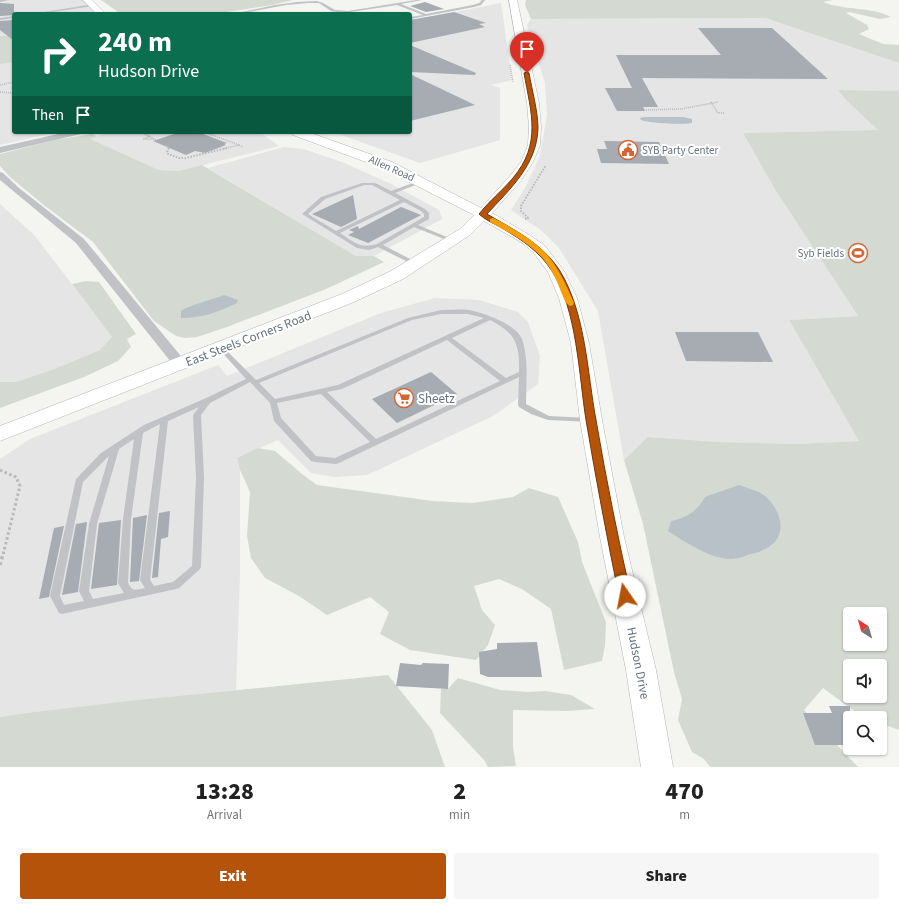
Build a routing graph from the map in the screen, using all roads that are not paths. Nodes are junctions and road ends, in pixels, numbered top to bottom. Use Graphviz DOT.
graph roads {
  1 [pos="8,0"];
  2 [pos="421,0"];
  3 [pos="484,0"];
  4 [pos="513,0"];
  5 [pos="0,1"];
  6 [pos="90,3"];
  7 [pos="398,4"];
  8 [pos="51,12"];
  9 [pos="100,12"];
  10 [pos="245,12"];
  11 [pos="338,12"];
  12 [pos="348,12"];
  13 [pos="426,15"];
  14 [pos="12,17"];
  15 [pos="412,18"];
  16 [pos="0,19"];
  17 [pos="69,134"];
  18 [pos="302,134"];
  19 [pos="0,150"];
  20 [pos="0,174"];
  21 [pos="421,181"];
  22 [pos="391,193"];
  23 [pos="403,200"];
  24 [pos="482,214"];
  25 [pos="415,226"];
  26 [pos="336,233"];
  27 [pos="451,240"];
  28 [pos="379,245"];
  29 [pos="414,263"];
  30 [pos="490,318"];
  31 [pos="447,338"];
  32 [pos="221,348"];
  33 [pos="180,364"];
  34 [pos="522,373"];
  35 [pos="253,381"];
  36 [pos="505,381"];
  37 [pos="322,391"];
  38 [pos="206,401"];
  39 [pos="274,402"];
  40 [pos="165,419"];
  41 [pos="591,420"];
  42 [pos="139,432"];
  43 [pos="0,434"];
  44 [pos="376,442"];
  45 [pos="115,448"];
  46 [pos="151,590"];
  47 [pos="133,594"];
  48 [pos="90,603"];
  49 [pos="657,767"];
  1 -- 5 [label="lane"];
  2 -- 7 [label="lane"];
  3 -- 13 [label="lane"];
  4 -- 24 [label="main road"];
  6 -- 8 [label="lane"];
  6 -- 9 [label="main road"];
  7 -- 12 [label="lane"];
  7 -- 13 [label="lane"];
  10 -- 11 [label="lane"];
  13 -- 15 [label="lane"];
  14 -- 16 [label="lane"];
  17 -- 19 [label="street"];
  18 -- 21 [label="main road, Allen Road"];
  20 -- 33 [label="street"];
  21 -- 22 [label="lane"];
  21 -- 24 [label="main road, Allen Road"];
  22 -- 23 [label="lane"];
  22 -- 26 [label="lane"];
  23 -- 25 [label="lane"];
  23 -- 26 [label="lane"];
  24 -- 27 [label="main road, East Steels Corners Road"];
  24 -- 41 [label="main road, Hudson Drive"];
  25 -- 27 [label="lane"];
  25 -- 28 [label="lane"];
  26 -- 28 [label="lane"];
  27 -- 29 [label="main road, East Steels Corners Road"];
  28 -- 29 [label="lane"];
  29 -- 32 [label="main road, East Steels Corners Road"];
  30 -- 31 [label="lane"];
  30 -- 34 [label="lane"];
  30 -- 35 [label="lane"];
  31 -- 36 [label="lane"];
  31 -- 37 [label="lane"];
  32 -- 33 [label="main road, East Steels Corners Road"];
  32 -- 35 [label="lane"];
  33 -- 43 [label="main road, East Steels Corners Road"];
  34 -- 36 [label="lane"];
  34 -- 41 [label="lane"];
  35 -- 38 [label="lane"];
  35 -- 39 [label="lane"];
  36 -- 44 [label="lane"];
  37 -- 39 [label="lane"];
  37 -- 44 [label="lane"];
  38 -- 40 [label="lane"];
  38 -- 46 [label="lane"];
  39 -- 44 [label="lane"];
  40 -- 42 [label="lane"];
  40 -- 46 [label="lane"];
  41 -- 49 [label="main road, Hudson Drive"];
  42 -- 45 [label="lane"];
  42 -- 47 [label="lane"];
  45 -- 48 [label="lane"];
  45 -- 48 [label="lane"];
  46 -- 47 [label="lane"];
  47 -- 48 [label="lane"];
}
